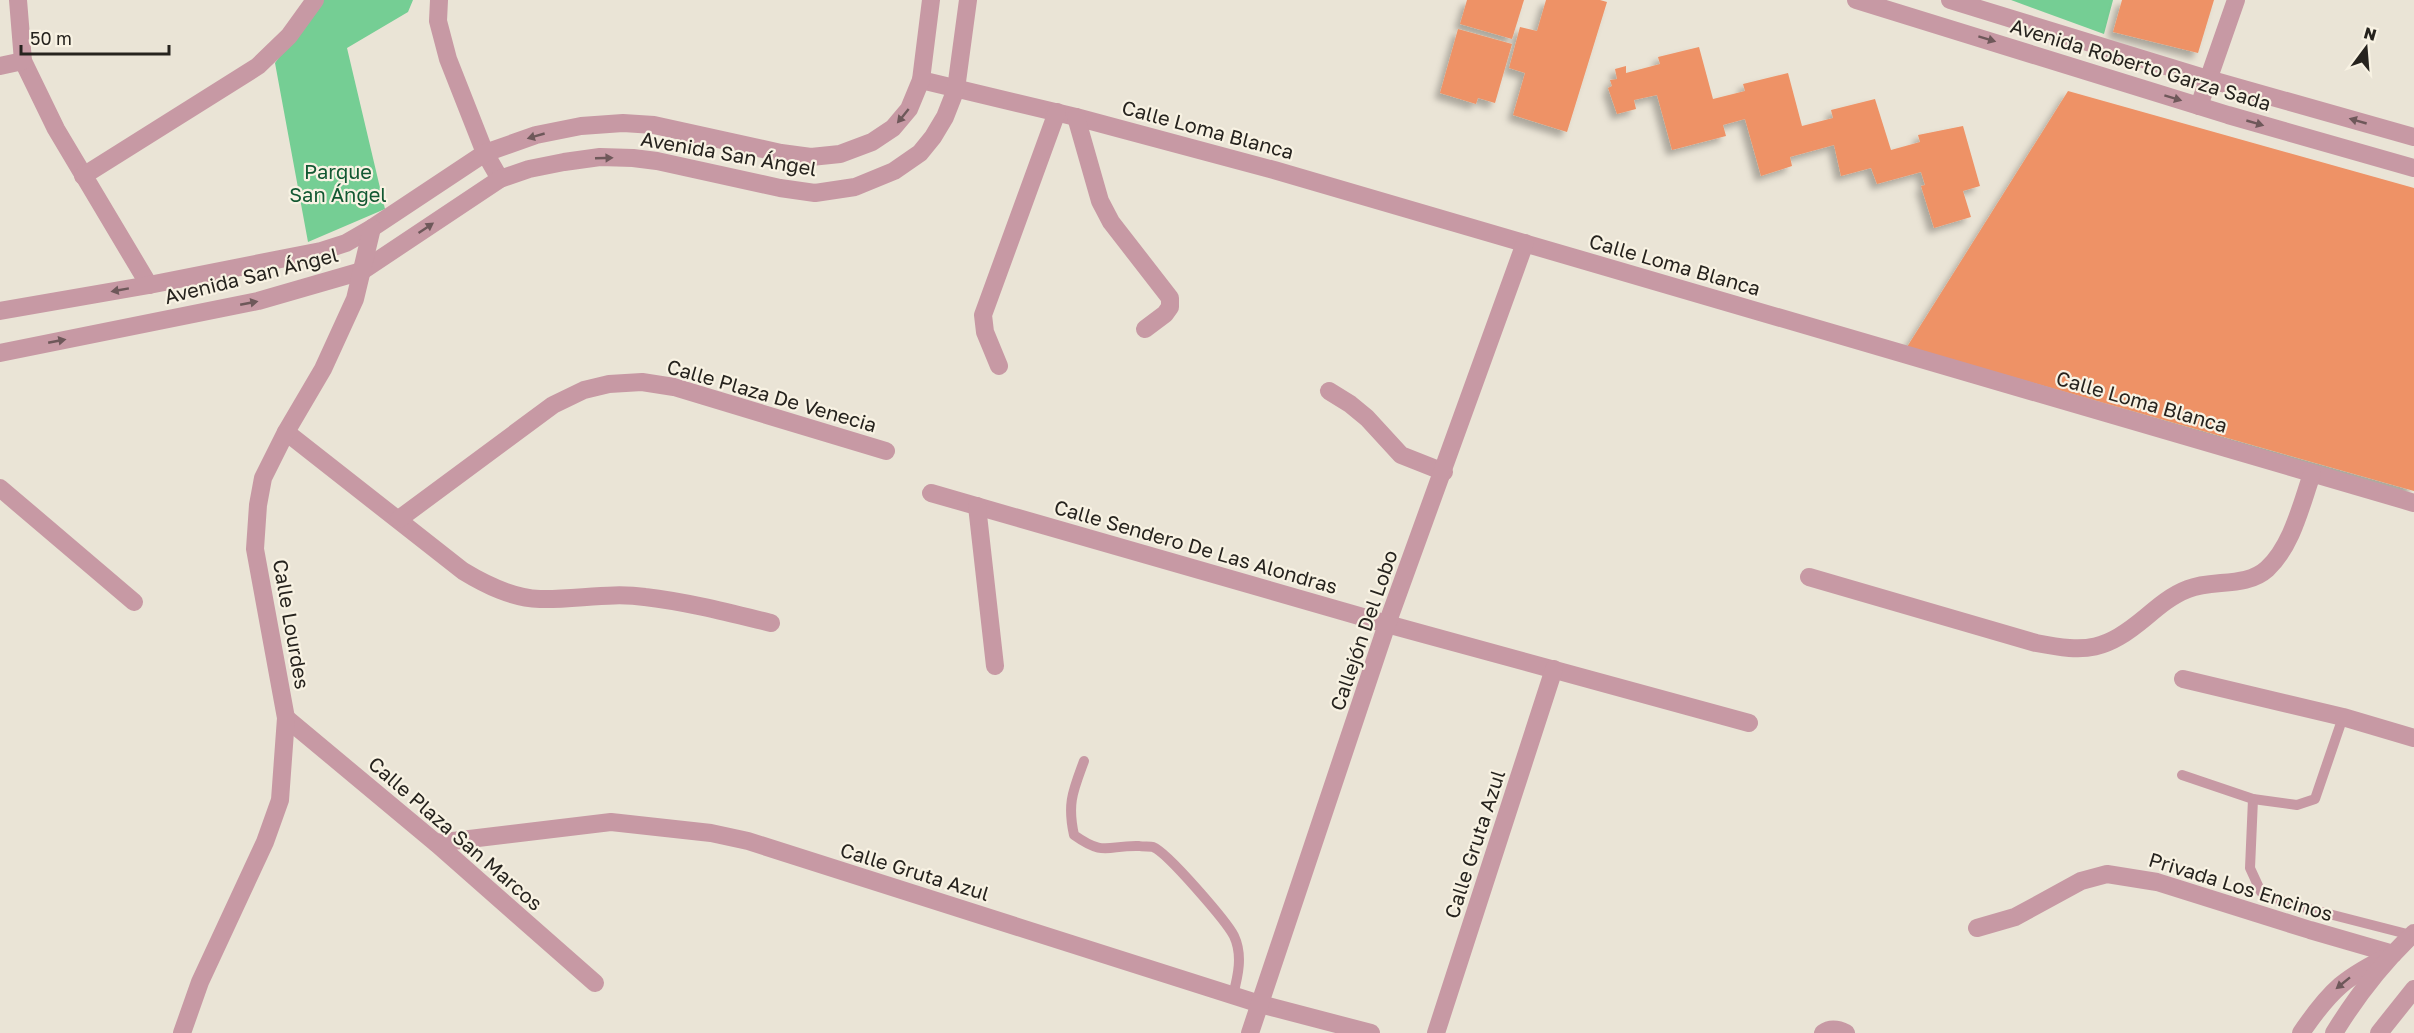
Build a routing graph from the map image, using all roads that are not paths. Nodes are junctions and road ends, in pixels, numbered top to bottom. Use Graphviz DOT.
graph roads {
  1 [pos="18,0"];
  2 [pos="315,0"];
  3 [pos="439,0"];
  4 [pos="931,0"];
  5 [pos="969,0"];
  6 [pos="1856,0"];
  7 [pos="1950,0"];
  8 [pos="2236,0"];
  9 [pos="23,61"];
  10 [pos="0,66"];
  11 [pos="2208,79"];
  12 [pos="921,80"];
  13 [pos="956,89"];
  14 [pos="2199,106"];
  15 [pos="1057,112"];
  16 [pos="1076,117"];
  17 [pos="2414,137"];
  18 [pos="485,153"];
  19 [pos="2414,168"];
  20 [pos="83,176"];
  21 [pos="500,179"];
  22 [pos="372,228"];
  23 [pos="1525,243"];
  24 [pos="362,271"];
  25 [pos="149,285"];
  26 [pos="0,311"];
  27 [pos="1145,329"];
  28 [pos="0,352"];
  29 [pos="999,366"];
  30 [pos="1329,391"];
  31 [pos="286,432"];
  32 [pos="886,451"];
  33 [pos="1444,472"];
  34 [pos="2312,474"];
  35 [pos="0,488"];
  36 [pos="931,493"];
  37 [pos="2414,503"];
  38 [pos="977,506"];
  39 [pos="399,519"];
  40 [pos="1809,578"];
  41 [pos="134,602"];
  42 [pos="771,623"];
  43 [pos="1387,624"];
  44 [pos="995,666"];
  45 [pos="1554,669"];
  46 [pos="2183,679"];
  47 [pos="2343,717"];
  48 [pos="286,718"];
  49 [pos="1749,723"];
  50 [pos="2414,738"];
  51 [pos="1084,761"];
  52 [pos="2182,774"];
  53 [pos="2253,799"];
  54 [pos="436,843"];
  55 [pos="1977,928"];
  56 [pos="2413,934"];
  57 [pos="2393,954"];
  58 [pos="595,983"];
  59 [pos="2414,989"];
  60 [pos="1233,995"];
  61 [pos="1260,1004"];
  62 [pos="182,1033"];
  63 [pos="1250,1033"];
  64 [pos="1371,1033"];
  65 [pos="1436,1033"];
  66 [pos="1822,1033"];
  67 [pos="1846,1033"];
  68 [pos="2301,1033"];
  69 [pos="2334,1033"];
  70 [pos="2379,1033"];
  1 -- 9 [label="street"];
  2 -- 20 [label="street"];
  3 -- 18 [label="street"];
  4 -- 12 [label="street, Avenida San Ángel"];
  5 -- 13 [label="street, Avenida San Ángel"];
  6 -- 14 [label="street, Avenida Roberto Garza Sada, one-way"];
  7 -- 11 [label="street, Avenida Roberto Garza Sada"];
  8 -- 11 [label="street"];
  9 -- 10 [label="street"];
  9 -- 20 [label="street"];
  11 -- 14 [label="street"];
  17 -- 11 [label="street, Avenida Roberto Garza Sada, one-way"];
  12 -- 13 [label="street, Calle Loma Blanca"];
  12 -- 18 [label="street, Avenida San Ángel, one-way"];
  13 -- 15 [label="street, Calle Loma Blanca"];
  21 -- 13 [label="street, Avenida San Ángel, one-way"];
  14 -- 19 [label="street, Avenida Roberto Garza Sada, one-way"];
  15 -- 16 [label="street, Calle Loma Blanca"];
  15 -- 29 [label="street"];
  16 -- 23 [label="street, Calle Loma Blanca"];
  16 -- 27 [label="street"];
  18 -- 21 [label="street"];
  18 -- 22 [label="street, Avenida San Ángel"];
  20 -- 25 [label="street"];
  24 -- 21 [label="street, Avenida San Ángel, one-way"];
  22 -- 24 [label="street, Calle Lourdes"];
  22 -- 25 [label="street, Avenida San Ángel"];
  23 -- 33 [label="street, Callejón Del Lobo"];
  23 -- 34 [label="street, Calle Loma Blanca"];
  28 -- 24 [label="street, Avenida San Ángel, one-way"];
  24 -- 31 [label="street, Calle Lourdes"];
  25 -- 26 [label="street, Avenida San Ángel, one-way"];
  30 -- 33 [label="street"];
  31 -- 39 [label="street"];
  31 -- 48 [label="street, Calle Lourdes"];
  32 -- 39 [label="street, Calle Plaza De Venecia"];
  33 -- 43 [label="street, Callejón Del Lobo"];
  34 -- 37 [label="street, Calle Loma Blanca"];
  34 -- 40 [label="street"];
  35 -- 41 [label="street"];
  36 -- 38 [label="street, Calle Sendero De Las Alondras"];
  38 -- 43 [label="street, Calle Sendero De Las Alondras"];
  38 -- 44 [label="street"];
  39 -- 42 [label="street"];
  43 -- 45 [label="street, Calle Sendero De Las Alondras"];
  43 -- 61 [label="street, Callejón Del Lobo"];
  45 -- 49 [label="street, Calle Sendero De Las Alondras"];
  45 -- 65 [label="street, Calle Gruta Azul"];
  46 -- 47 [label="street"];
  47 -- 50 [label="street"];
  47 -- 53 [label="lane"];
  48 -- 54 [label="street, Calle Plaza San Marcos"];
  48 -- 62 [label="street, Calle Lourdes"];
  51 -- 60 [label="lane"];
  52 -- 53 [label="lane"];
  53 -- 56 [label="lane"];
  54 -- 58 [label="street, Calle Plaza San Marcos"];
  54 -- 60 [label="street, Calle Gruta Azul"];
  55 -- 57 [label="street, Privada Los Encinos"];
  56 -- 57 [label="street"];
  57 -- 68 [label="street, one-way"];
  57 -- 69 [label="street"];
  59 -- 70 [label="street"];
  60 -- 61 [label="street, Calle Gruta Azul"];
  61 -- 63 [label="street, Callejón Del Lobo"];
  61 -- 64 [label="street, Calle Gruta Azul"];
  66 -- 67 [label="street"];
}
